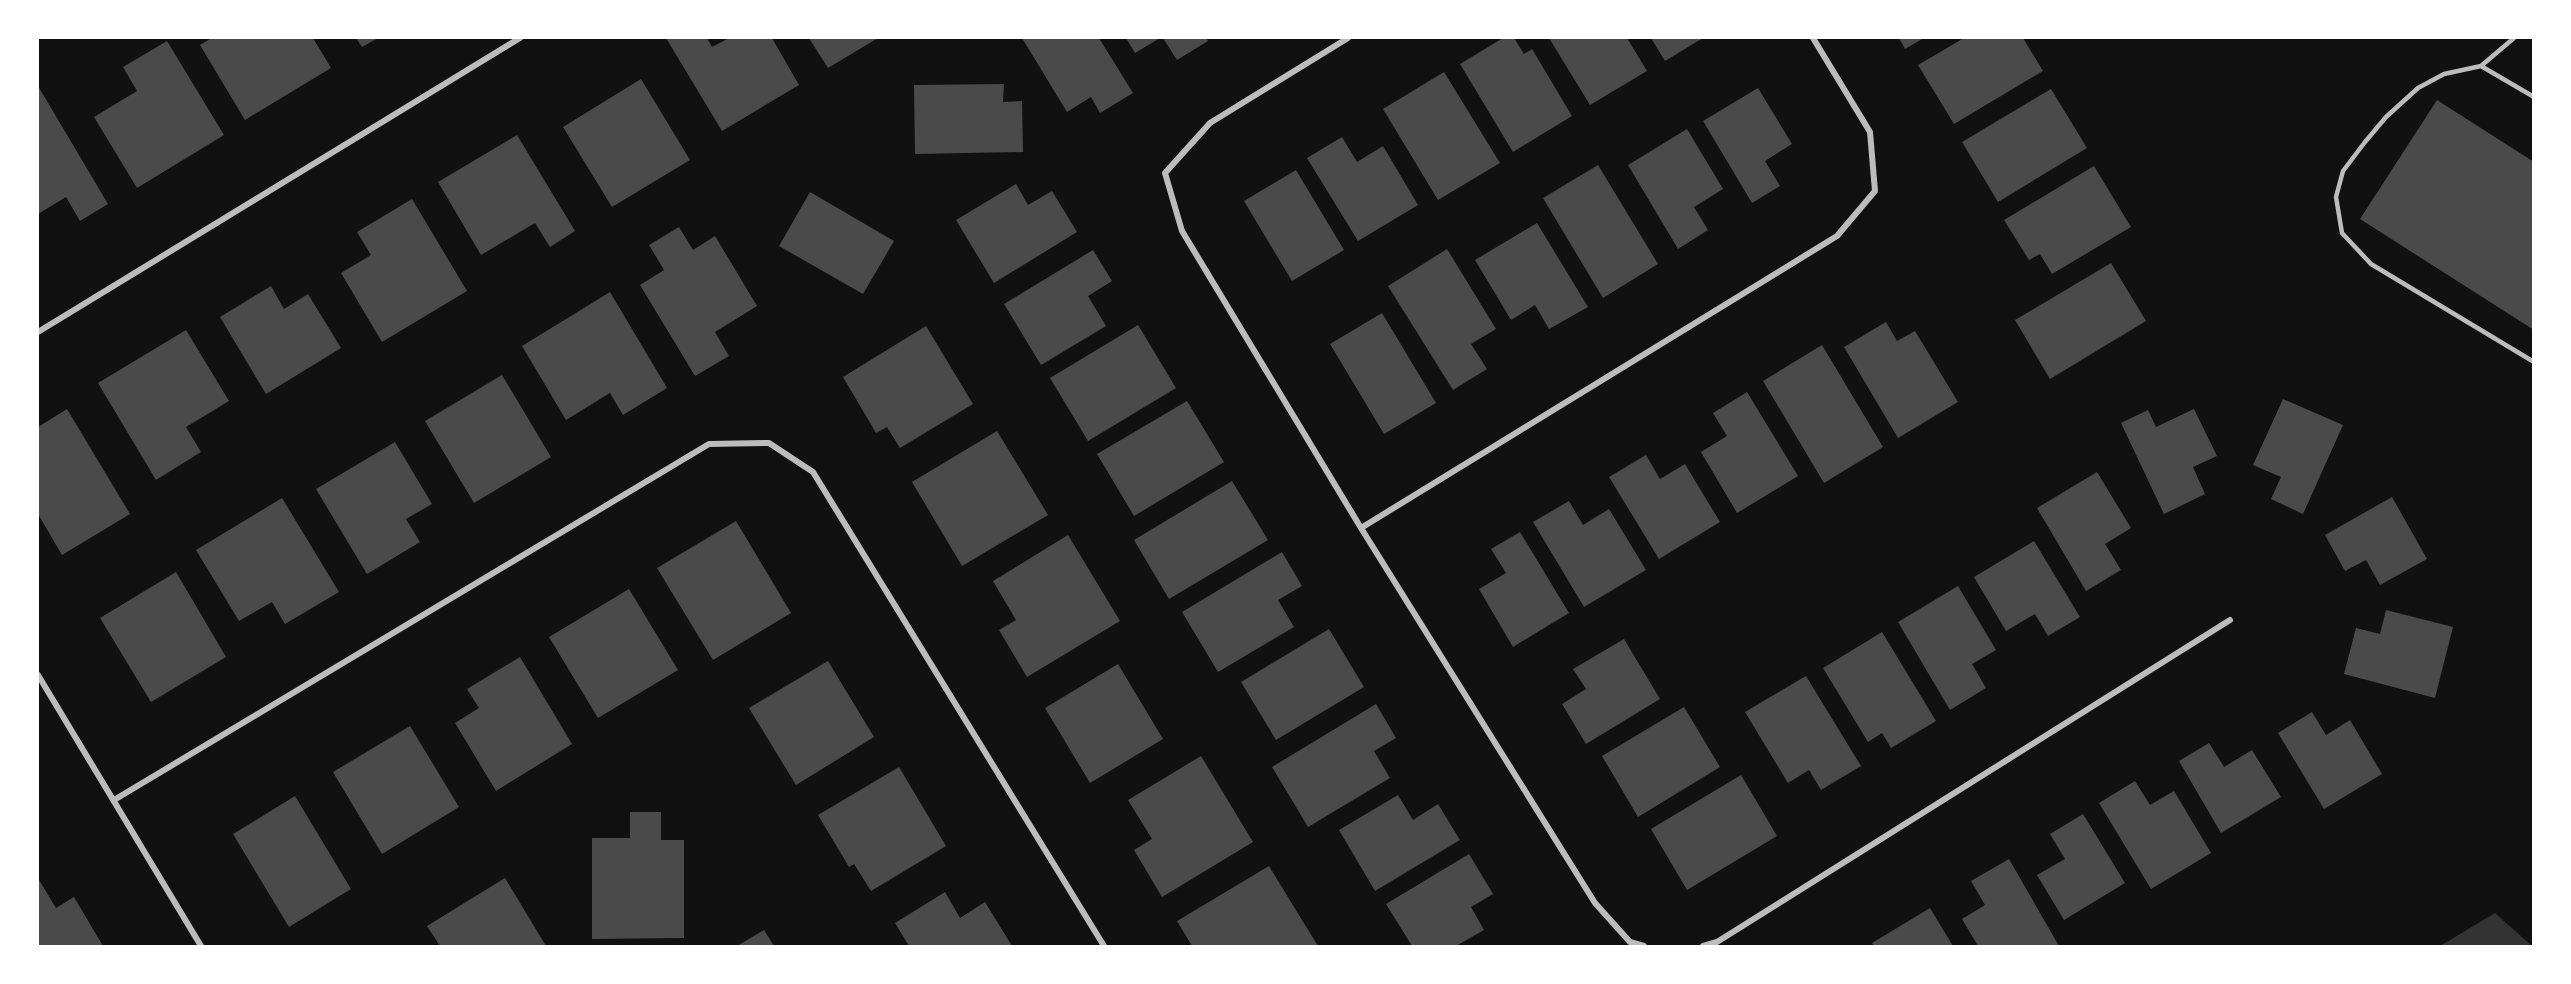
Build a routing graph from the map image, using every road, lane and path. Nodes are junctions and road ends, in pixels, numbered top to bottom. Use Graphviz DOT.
graph roads {
  1 [pos="520,38"];
  2 [pos="1348,38"];
  3 [pos="1813,38"];
  4 [pos="2514,38"];
  5 [pos="2481,66"];
  6 [pos="2534,97"];
  7 [pos="38,332"];
  8 [pos="2534,362"];
  9 [pos="1361,528"];
  10 [pos="2230,620"];
  11 [pos="38,675"];
  12 [pos="114,800"];
  13 [pos="201,946"];
  14 [pos="1104,946"];
  15 [pos="1644,946"];
  16 [pos="1703,946"];
  1 -- 7 [label="street"];
  2 -- 9 [label="street"];
  3 -- 9 [label="street"];
  4 -- 5 [label="lane"];
  5 -- 6 [label="lane"];
  5 -- 8 [label="lane"];
  9 -- 15 [label="street"];
  10 -- 16 [label="street"];
  11 -- 12 [label="street"];
  12 -- 13 [label="street"];
  12 -- 14 [label="street"];
}
